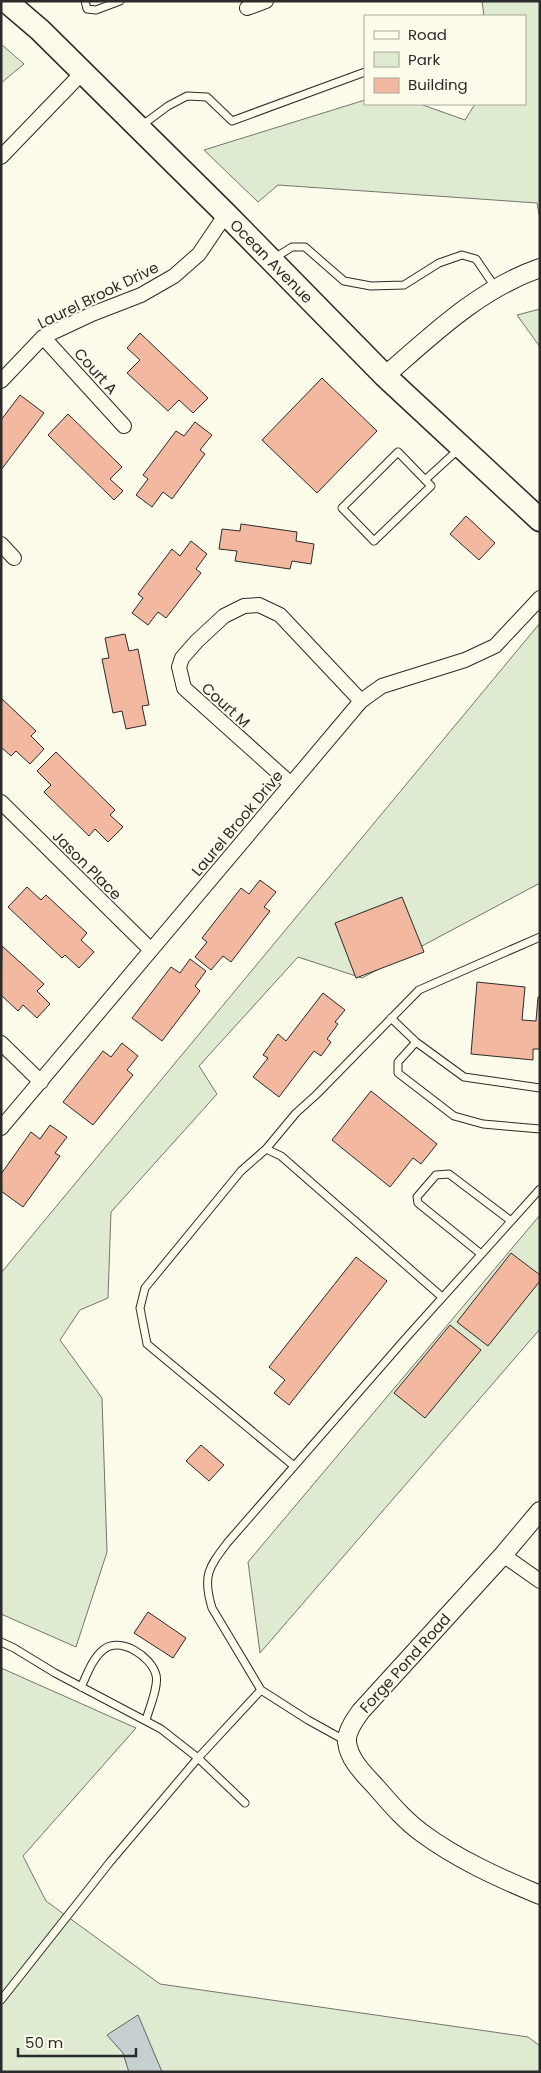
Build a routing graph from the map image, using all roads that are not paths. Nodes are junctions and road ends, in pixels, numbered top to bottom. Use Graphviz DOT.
graph roads {
  1 [pos="6,1"];
  2 [pos="85,1"];
  3 [pos="120,1"];
  4 [pos="266,1"];
  5 [pos="247,8"];
  6 [pos="83,72"];
  7 [pos="364,72"];
  8 [pos="138,127"];
  9 [pos="1,157"];
  10 [pos="226,214"];
  11 [pos="272,260"];
  12 [pos="540,268"];
  13 [pos="496,287"];
  14 [pos="43,337"];
  15 [pos="385,376"];
  16 [pos="1,381"];
  17 [pos="124,426"];
  18 [pos="461,447"];
  19 [pos="425,480"];
  20 [pos="540,520"];
  21 [pos="1,544"];
  22 [pos="14,558"];
  23 [pos="540,598"];
  24 [pos="361,701"];
  25 [pos="291,784"];
  26 [pos="1,802"];
  27 [pos="540,937"];
  28 [pos="151,950"];
  29 [pos="391,1018"];
  30 [pos="416,1042"];
  31 [pos="1,1043"];
  32 [pos="41,1082"];
  33 [pos="540,1088"];
  34 [pos="1,1128"];
  35 [pos="540,1129"];
  36 [pos="266,1149"];
  37 [pos="540,1189"];
  38 [pos="511,1221"];
  39 [pos="482,1254"];
  40 [pos="442,1298"];
  41 [pos="294,1466"];
  42 [pos="540,1511"];
  43 [pos="502,1555"];
  44 [pos="540,1581"];
  45 [pos="1,1642"];
  46 [pos="82,1687"];
  47 [pos="261,1690"];
  48 [pos="146,1720"];
  49 [pos="347,1741"];
  50 [pos="198,1758"];
  51 [pos="245,1803"];
  52 [pos="540,1896"];
  53 [pos="1,2000"];
  1 -- 6 [label="main road, Ocean Avenue"];
  2 -- 3 [label="lane"];
  4 -- 5 [label="street"];
  6 -- 8 [label="main road, Ocean Avenue"];
  6 -- 9 [label="street"];
  7 -- 8 [label="lane"];
  8 -- 10 [label="main road, Ocean Avenue"];
  10 -- 11 [label="main road, Ocean Avenue"];
  10 -- 14 [label="street, Laurel Brook Drive"];
  11 -- 13 [label="lane"];
  11 -- 15 [label="main road, Ocean Avenue"];
  12 -- 13 [label="street"];
  13 -- 15 [label="street"];
  14 -- 16 [label="street, Laurel Brook Drive"];
  14 -- 17 [label="street, Court A"];
  15 -- 18 [label="main road, Ocean Avenue"];
  18 -- 19 [label="lane"];
  18 -- 20 [label="main road, Ocean Avenue"];
  19 -- 19 [label="lane"];
  21 -- 22 [label="street"];
  23 -- 24 [label="street, Laurel Brook Drive"];
  24 -- 25 [label="street, Laurel Brook Drive"];
  24 -- 25 [label="street, Court M"];
  25 -- 28 [label="street, Laurel Brook Drive"];
  26 -- 28 [label="street, Jason Place"];
  27 -- 29 [label="lane"];
  28 -- 32 [label="street, Laurel Brook Drive"];
  29 -- 30 [label="lane"];
  29 -- 36 [label="lane"];
  30 -- 33 [label="lane"];
  30 -- 35 [label="lane"];
  31 -- 32 [label="street"];
  32 -- 34 [label="street, Laurel Brook Drive"];
  36 -- 40 [label="lane"];
  36 -- 41 [label="lane"];
  37 -- 38 [label="lane"];
  38 -- 39 [label="lane"];
  38 -- 39 [label="lane"];
  39 -- 40 [label="lane"];
  40 -- 41 [label="lane"];
  41 -- 47 [label="lane"];
  42 -- 43 [label="street, Forge Pond Road"];
  43 -- 44 [label="street"];
  43 -- 49 [label="street, Forge Pond Road"];
  45 -- 46 [label="lane"];
  46 -- 48 [label="lane"];
  46 -- 48 [label="lane"];
  47 -- 49 [label="lane"];
  47 -- 50 [label="lane"];
  48 -- 50 [label="lane"];
  49 -- 52 [label="street"];
  50 -- 51 [label="lane"];
  50 -- 53 [label="lane"];
}
